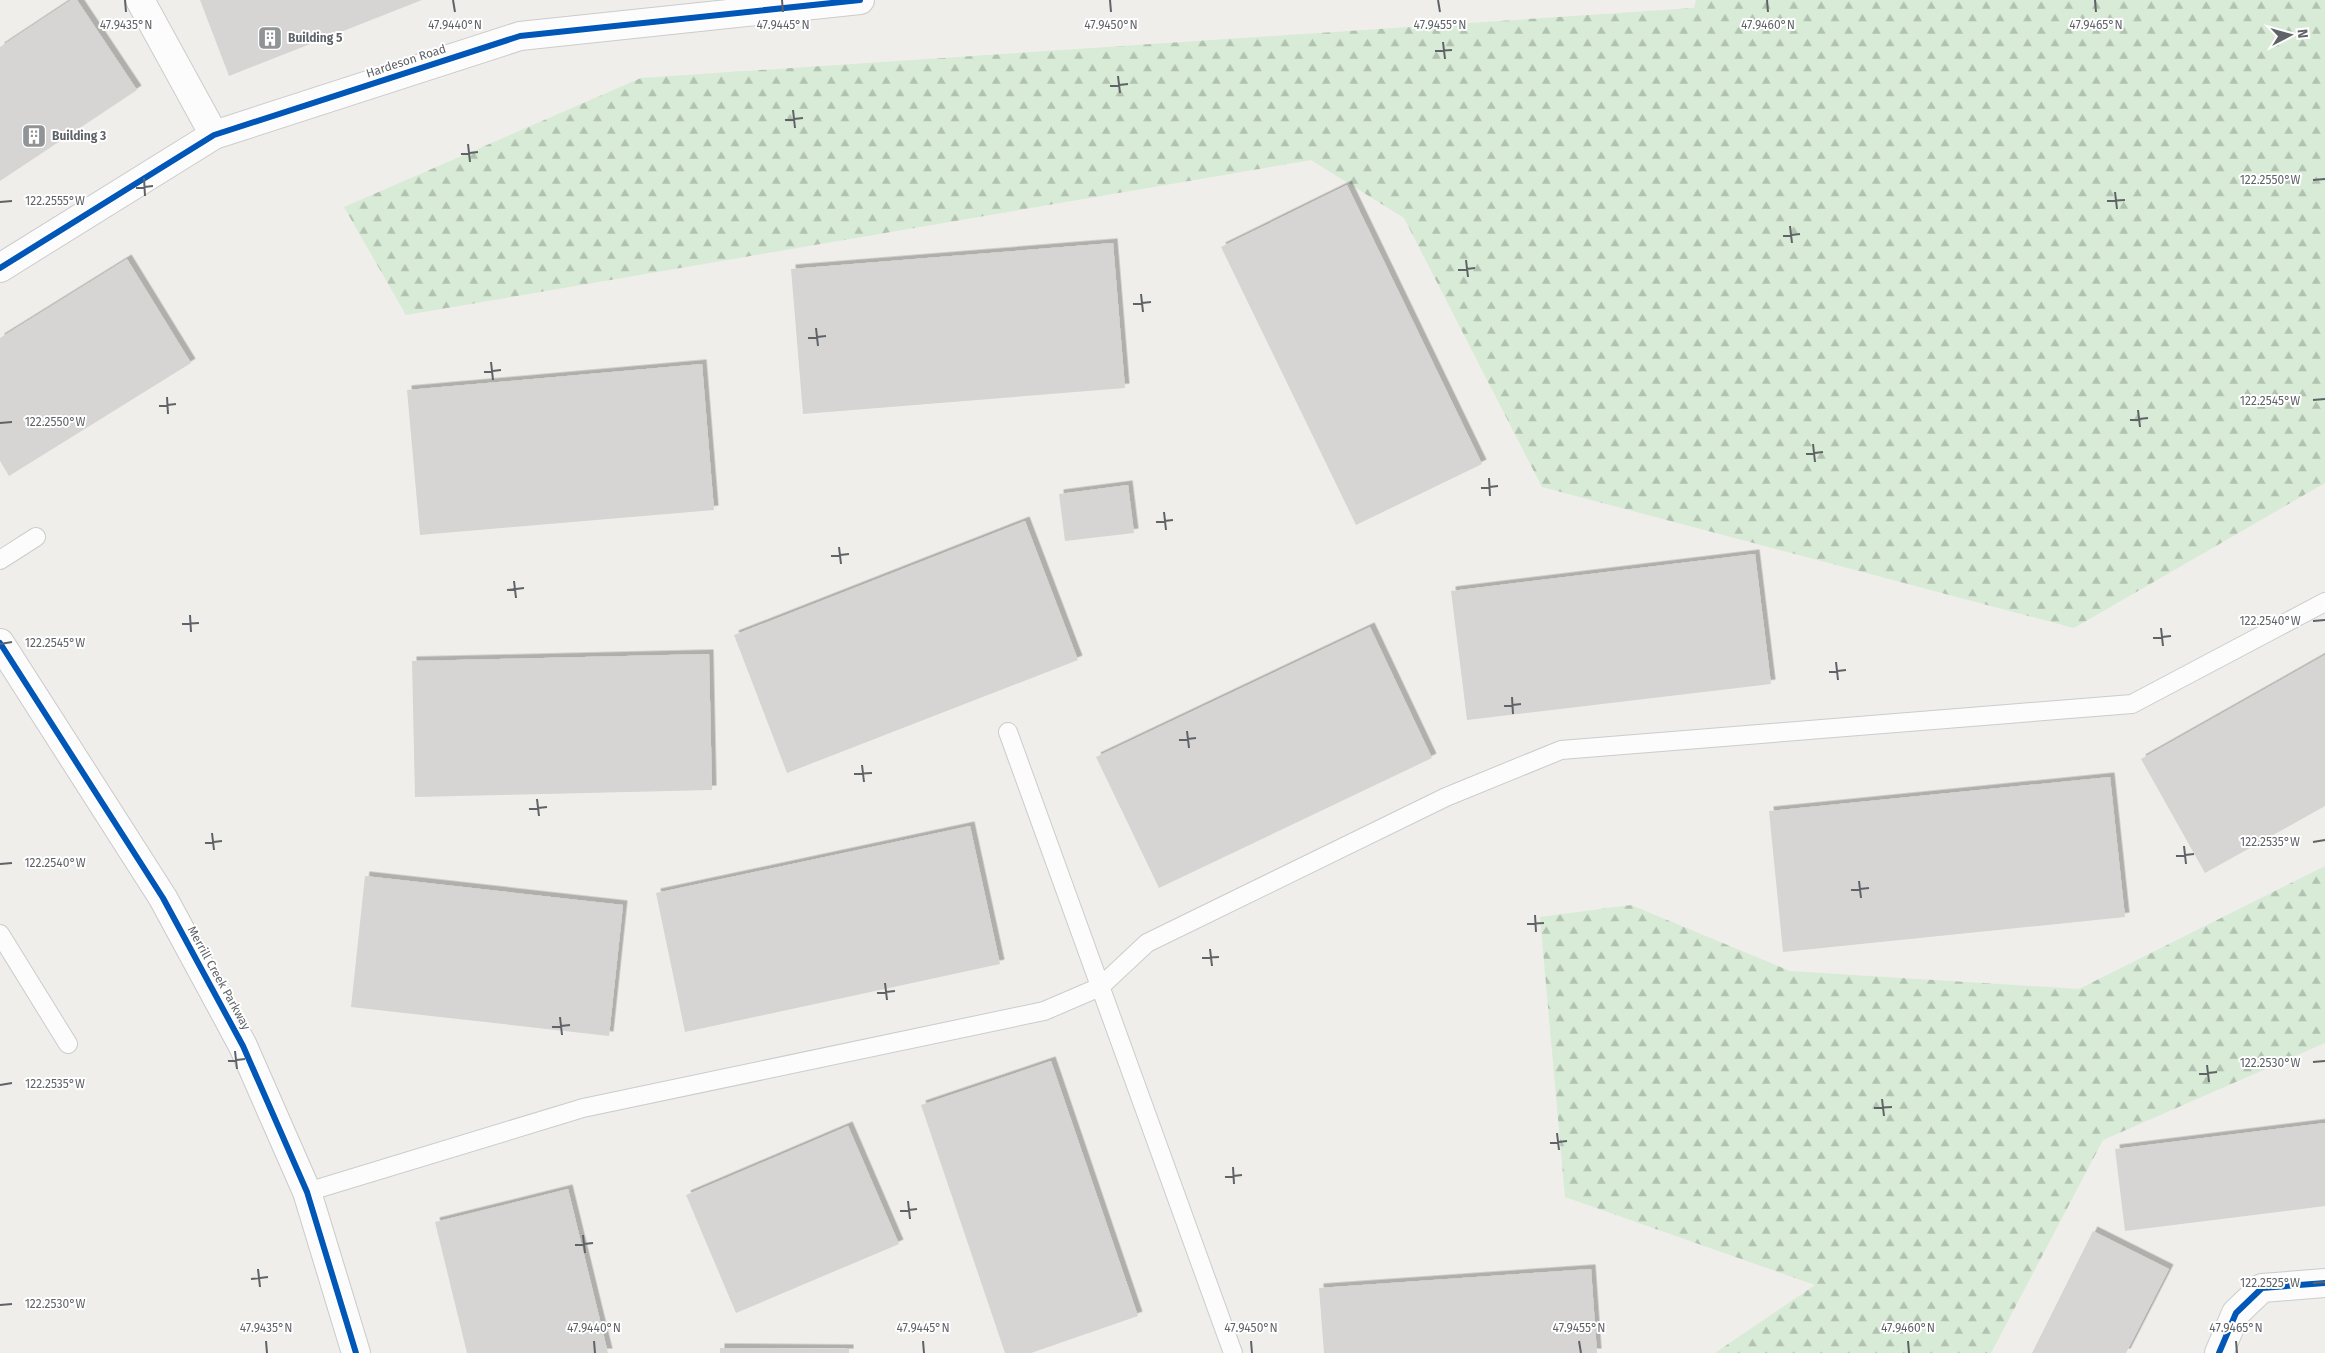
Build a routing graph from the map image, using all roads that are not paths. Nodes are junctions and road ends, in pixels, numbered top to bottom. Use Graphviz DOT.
graph roads {
  1 [pos="140,0"];
  2 [pos="860,0"];
  3 [pos="214,135"];
  4 [pos="0,268"];
  5 [pos="36,536"];
  6 [pos="0,560"];
  7 [pos="2325,602"];
  8 [pos="0,643"];
  9 [pos="1008,732"];
  10 [pos="0,934"];
  11 [pos="1100,987"];
  12 [pos="68,1044"];
  13 [pos="307,1192"];
  14 [pos="2325,1282"];
  15 [pos="356,1353"];
  16 [pos="1234,1353"];
  17 [pos="2219,1353"];
  1 -- 3 [label="street"];
  2 -- 3 [label="street, Hardeson Road"];
  3 -- 4 [label="street, Hardeson Road"];
  5 -- 6 [label="lane"];
  7 -- 11 [label="lane"];
  8 -- 13 [label="street, Merrill Creek Parkway"];
  9 -- 11 [label="lane"];
  10 -- 12 [label="lane"];
  11 -- 13 [label="lane"];
  11 -- 16 [label="lane"];
  13 -- 15 [label="street, Merrill Creek Parkway"];
  14 -- 17 [label="street"];
}
